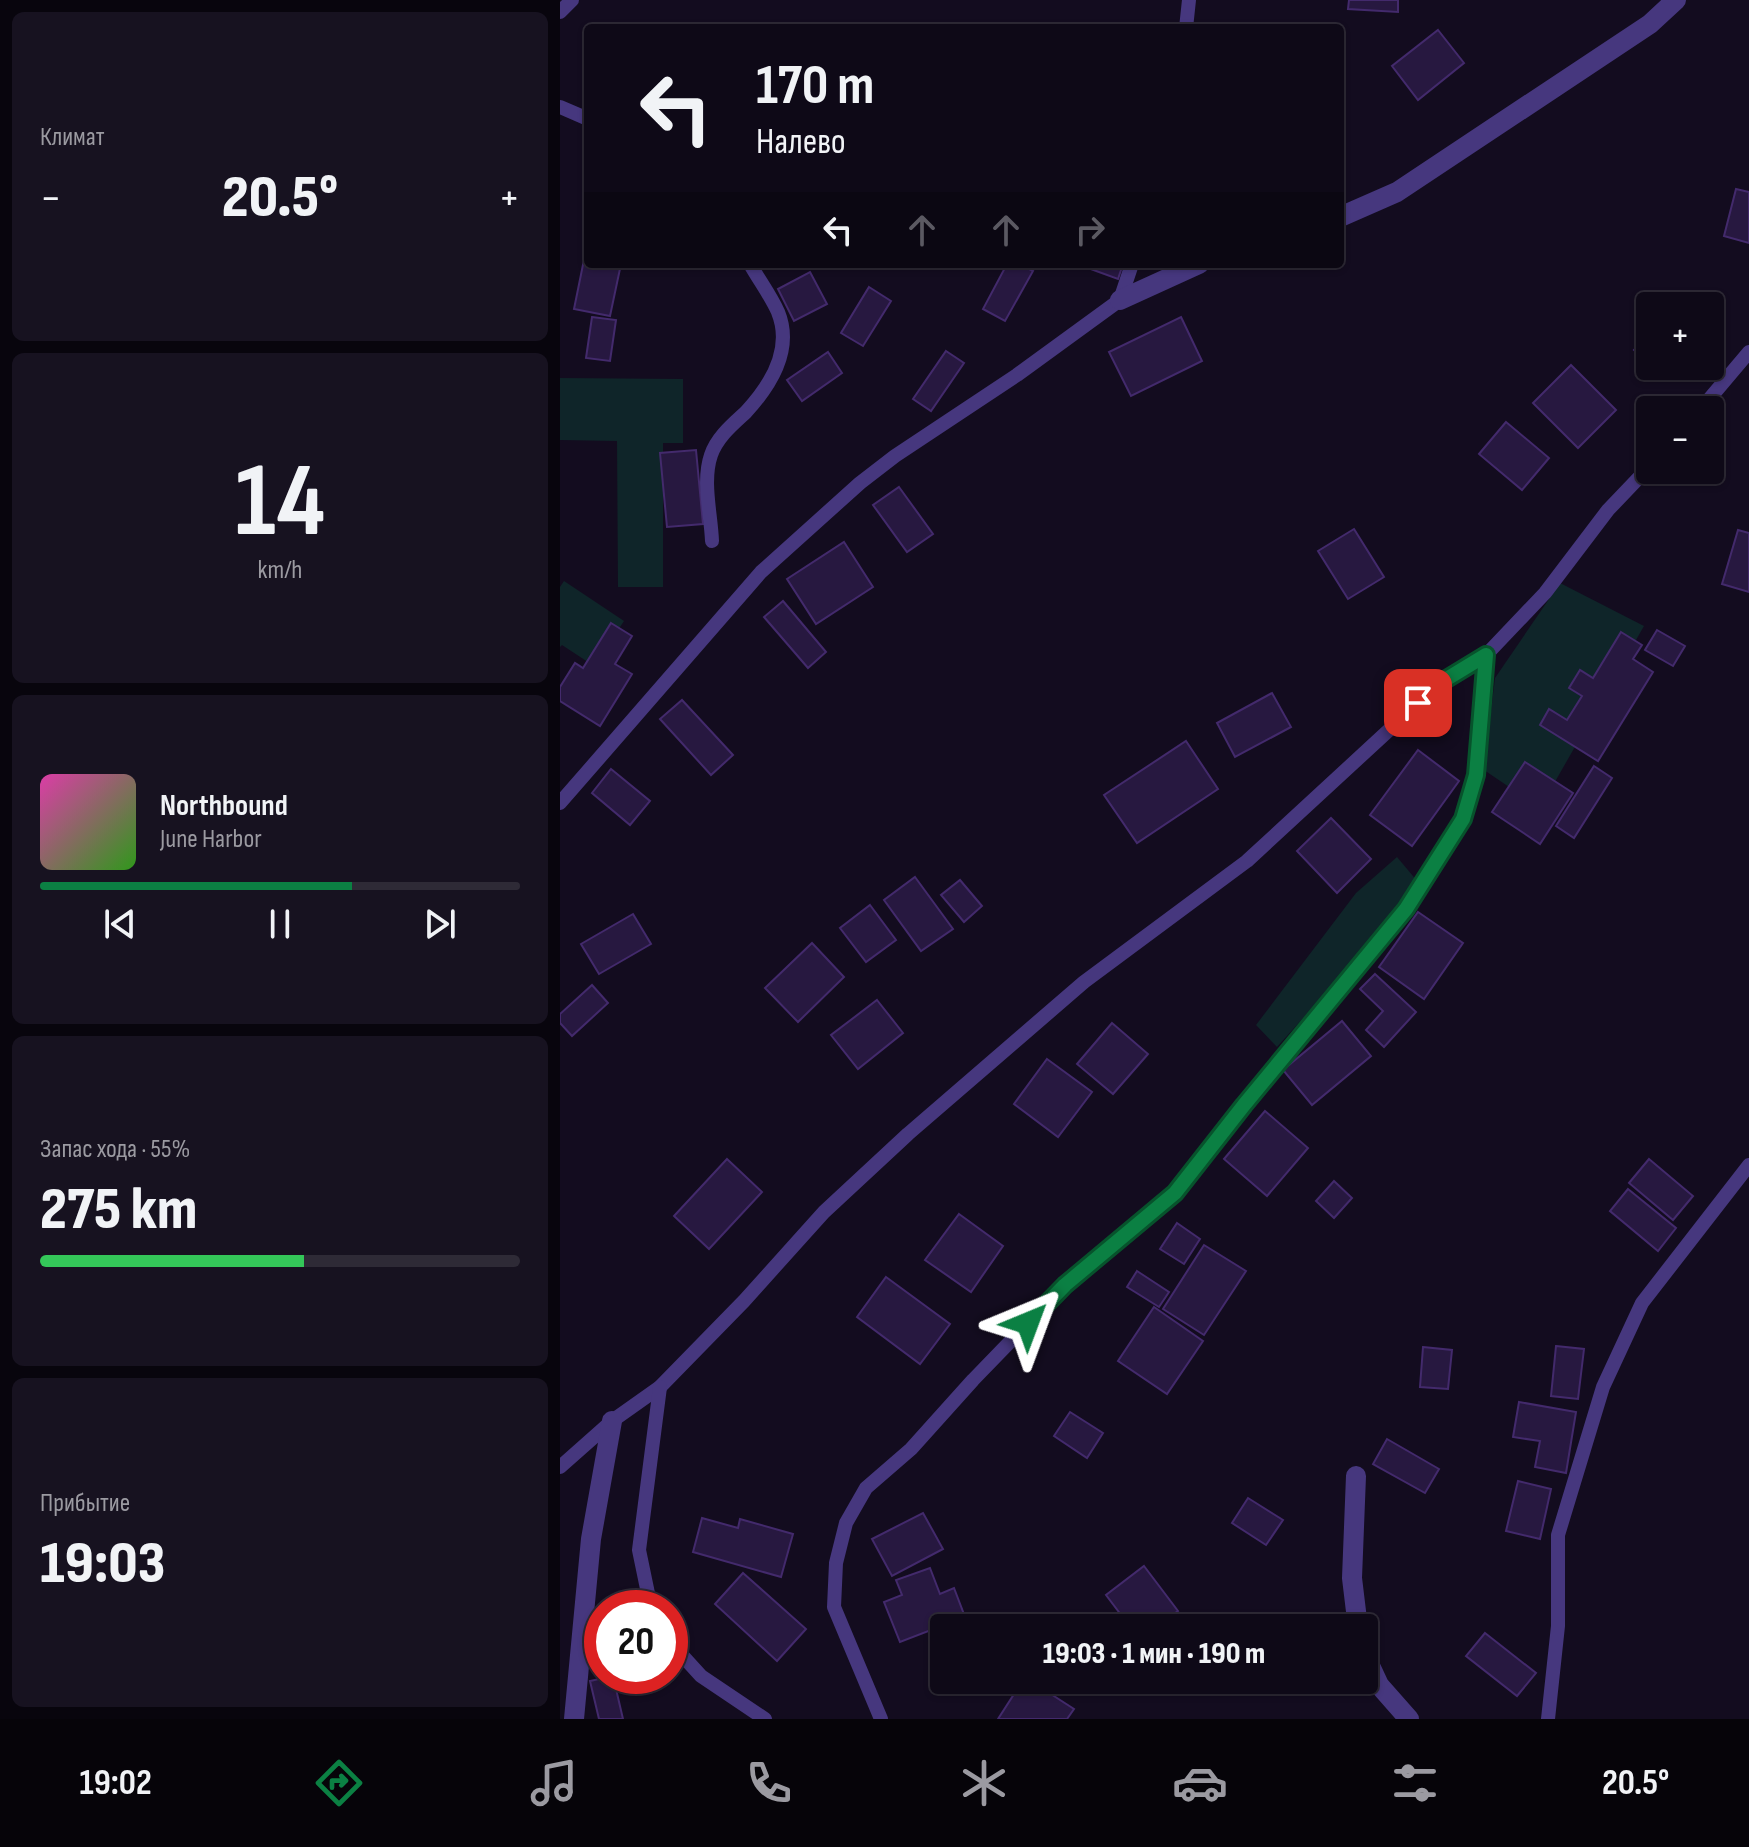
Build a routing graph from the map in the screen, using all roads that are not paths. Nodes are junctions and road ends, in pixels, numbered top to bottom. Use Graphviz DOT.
graph roads {
  1 [pos="572,0"];
  2 [pos="1189,0"];
  3 [pos="1676,0"];
  4 [pos="560,12"];
  5 [pos="1186,24"];
  6 [pos="560,107"];
  7 [pos="584,117"];
  8 [pos="1344,215"];
  9 [pos="752,268"];
  10 [pos="1131,268"];
  11 [pos="1190,268"];
  12 [pos="1120,300"];
  13 [pos="1749,352"];
  14 [pos="1712,396"];
  15 [pos="1636,481"];
  16 [pos="712,541"];
  17 [pos="1486,655"];
  18 [pos="560,803"];
  19 [pos="1749,1165"];
  20 [pos="660,1387"];
  21 [pos="612,1421"];
  22 [pos="560,1467"];
  23 [pos="1356,1476"];
  24 [pos="647,1590"];
  25 [pos="1356,1614"];
  26 [pos="688,1662"];
  27 [pos="1378,1683"];
  28 [pos="574,1719"];
  29 [pos="765,1719"];
  30 [pos="881,1719"];
  31 [pos="1409,1719"];
  32 [pos="1548,1719"];
  1 -- 4 [label="lane"];
  2 -- 5 [label="lane"];
  3 -- 8 [label="street"];
  6 -- 7 [label="lane"];
  9 -- 16 [label="lane"];
  10 -- 12 [label="lane"];
  11 -- 12 [label="street"];
  12 -- 18 [label="lane"];
  13 -- 14 [label="lane"];
  15 -- 17 [label="lane"];
  17 -- 20 [label="lane"];
  17 -- 30 [label="lane"];
  19 -- 32 [label="lane"];
  20 -- 21 [label="lane"];
  20 -- 24 [label="lane"];
  21 -- 22 [label="lane"];
  21 -- 28 [label="street"];
  23 -- 25 [label="street"];
  26 -- 29 [label="lane"];
  27 -- 31 [label="street"];
}
